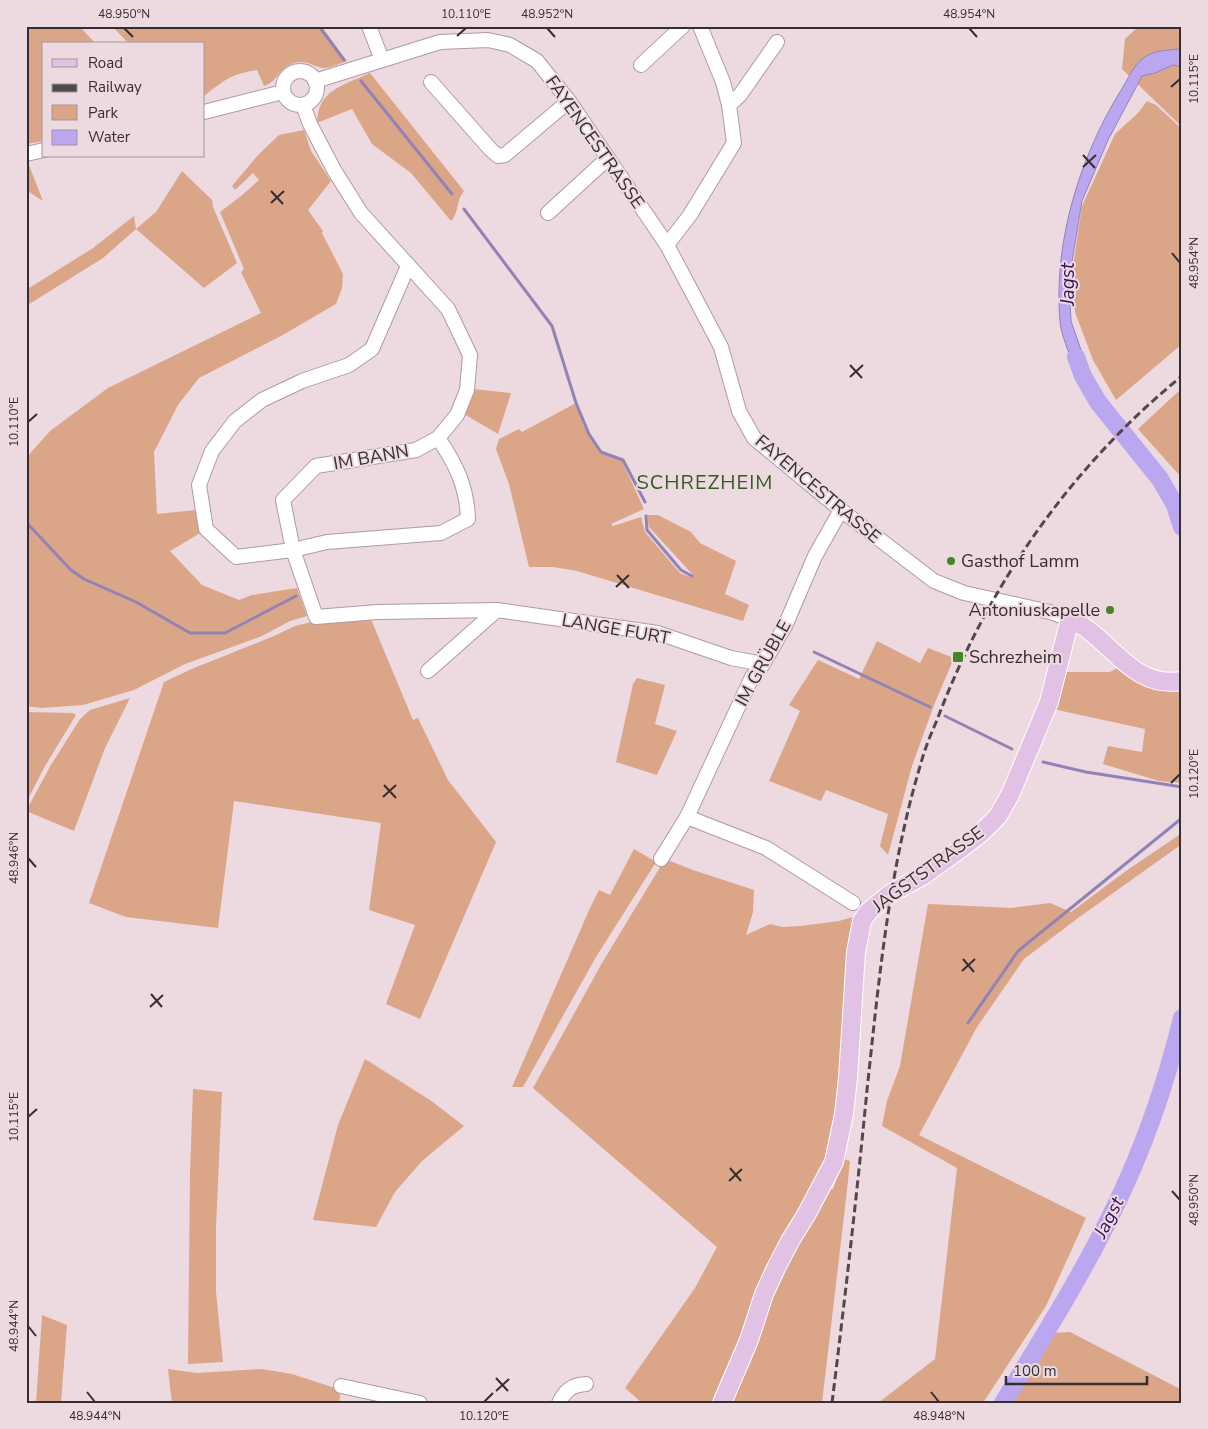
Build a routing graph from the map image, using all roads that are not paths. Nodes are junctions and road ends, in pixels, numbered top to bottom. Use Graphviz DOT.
graph roads {
  1 [pos="369,26"];
  2 [pos="683,26"];
  3 [pos="700,26"];
  4 [pos="487,33"];
  5 [pos="777,42"];
  6 [pos="382,60"];
  7 [pos="641,65"];
  8 [pos="316,81"];
  9 [pos="431,82"];
  10 [pos="283,92"];
  11 [pos="569,101"];
  12 [pos="303,105"];
  13 [pos="729,105"];
  14 [pos="205,112"];
  15 [pos="42,150"];
  16 [pos="26,154"];
  17 [pos="608,158"];
  18 [pos="548,213"];
  19 [pos="667,245"];
  20 [pos="408,266"];
  21 [pos="438,438"];
  22 [pos="841,510"];
  23 [pos="293,550"];
  24 [pos="497,610"];
  25 [pos="316,617"];
  26 [pos="1070,619"];
  27 [pos="763,664"];
  28 [pos="428,671"];
  29 [pos="1182,681"];
  30 [pos="687,817"];
  31 [pos="661,859"];
  32 [pos="853,903"];
  33 [pos="586,1384"];
  34 [pos="341,1386"];
  35 [pos="420,1403"];
  36 [pos="559,1403"];
  37 [pos="722,1403"];
  1 -- 6 [label="street"];
  2 -- 7 [label="street"];
  3 -- 13 [label="street"];
  4 -- 6 [label="street, FAYENCESTRASSE"];
  4 -- 11 [label="street, FAYENCESTRASSE"];
  5 -- 13 [label="street"];
  6 -- 8 [label="street, FAYENCESTRASSE"];
  8 -- 10 [label="street"];
  8 -- 12 [label="street"];
  9 -- 11 [label="street"];
  10 -- 12 [label="street"];
  10 -- 14 [label="street"];
  11 -- 17 [label="street, FAYENCESTRASSE"];
  12 -- 20 [label="street, IM BANN"];
  13 -- 19 [label="street"];
  15 -- 16 [label="street"];
  17 -- 18 [label="street"];
  17 -- 19 [label="street, FAYENCESTRASSE"];
  19 -- 22 [label="street, FAYENCESTRASSE"];
  20 -- 21 [label="street, IM BANN"];
  20 -- 23 [label="street"];
  21 -- 23 [label="street, IM BANN"];
  21 -- 23 [label="street"];
  22 -- 26 [label="street, FAYENCESTRASSE"];
  22 -- 27 [label="street, IM GRÜBLE"];
  23 -- 25 [label="street, IM BANN"];
  24 -- 25 [label="street, LANGE FURT"];
  24 -- 27 [label="street, LANGE FURT"];
  24 -- 28 [label="street"];
  26 -- 29 [label="main road, FAYENCESTRASSE"];
  26 -- 37 [label="main road, JAGSTSTRASSE"];
  27 -- 30 [label="street, IM GRÜBLE"];
  30 -- 31 [label="street, IM GRÜBLE"];
  30 -- 32 [label="street"];
  33 -- 36 [label="street"];
  34 -- 35 [label="street"];
}
